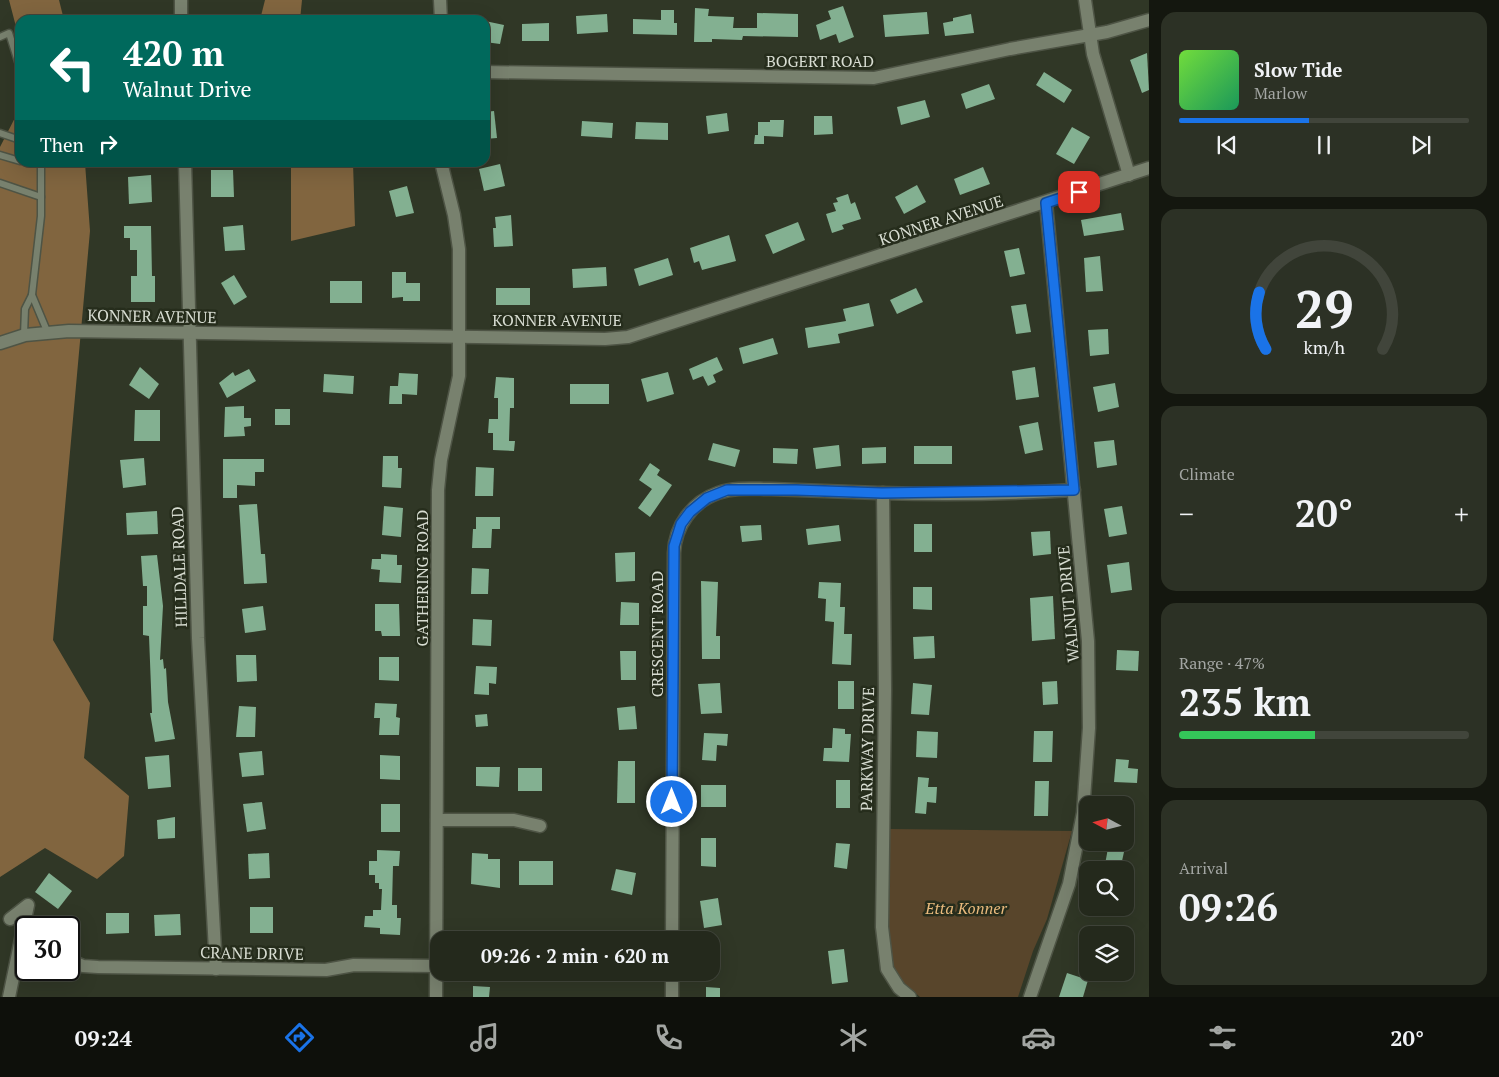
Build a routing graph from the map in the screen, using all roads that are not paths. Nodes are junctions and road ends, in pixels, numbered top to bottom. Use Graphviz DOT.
graph roads {
  1 [pos="181,0"];
  2 [pos="440,0"];
  3 [pos="1085,0"];
  4 [pos="181,15"];
  5 [pos="440,15"];
  6 [pos="1149,20"];
  7 [pos="1089,34"];
  8 [pos="0,37"];
  9 [pos="15,52"];
  10 [pos="490,72"];
  11 [pos="0,133"];
  12 [pos="15,138"];
  13 [pos="0,154"];
  14 [pos="15,159"];
  15 [pos="41,167"];
  16 [pos="185,167"];
  17 [pos="442,167"];
  18 [pos="1149,168"];
  19 [pos="1129,175"];
  20 [pos="0,182"];
  21 [pos="41,197"];
  22 [pos="1046,203"];
  23 [pos="32,295"];
  24 [pos="47,331"];
  25 [pos="189,333"];
  26 [pos="24,336"];
  27 [pos="458,337"];
  28 [pos="0,343"];
  29 [pos="1074,490"];
  30 [pos="882,493"];
  31 [pos="437,820"];
  32 [pos="540,826"];
  33 [pos="5,915"];
  34 [pos="27,916"];
  35 [pos="436,931"];
  36 [pos="672,931"];
  37 [pos="80,965"];
  38 [pos="430,966"];
  39 [pos="216,969"];
  40 [pos="15,974"];
  41 [pos="436,981"];
  42 [pos="672,981"];
  43 [pos="10,997"];
  44 [pos="436,997"];
  45 [pos="672,997"];
  46 [pos="910,997"];
  47 [pos="1030,997"];
  1 -- 4 [label="street"];
  2 -- 5 [label="street"];
  3 -- 7 [label="street"];
  6 -- 7 [label="street, BOGERT ROAD"];
  7 -- 10 [label="street, BOGERT ROAD"];
  7 -- 19 [label="street"];
  8 -- 9 [label="lane"];
  11 -- 12 [label="lane"];
  13 -- 14 [label="lane"];
  15 -- 21 [label="lane"];
  16 -- 25 [label="street, HILLDALE ROAD"];
  17 -- 27 [label="street, GATHERING ROAD"];
  18 -- 19 [label="street, KONNER AVENUE"];
  19 -- 22 [label="street, KONNER AVENUE"];
  20 -- 21 [label="lane"];
  21 -- 23 [label="lane"];
  22 -- 27 [label="street, KONNER AVENUE"];
  22 -- 29 [label="street, WALNUT DRIVE"];
  23 -- 24 [label="lane"];
  23 -- 26 [label="lane"];
  24 -- 25 [label="street, KONNER AVENUE"];
  24 -- 26 [label="street, KONNER AVENUE"];
  25 -- 27 [label="street, KONNER AVENUE"];
  25 -- 39 [label="street, HILLDALE ROAD"];
  26 -- 28 [label="street, KONNER AVENUE"];
  27 -- 31 [label="street, GATHERING ROAD"];
  29 -- 30 [label="street, CRESCENT ROAD"];
  29 -- 47 [label="street, WALNUT DRIVE"];
  30 -- 36 [label="street, CRESCENT ROAD"];
  30 -- 46 [label="street, PARKWAY DRIVE"];
  31 -- 32 [label="street"];
  31 -- 35 [label="street, GATHERING ROAD"];
  33 -- 34 [label="street"];
  37 -- 39 [label="street, CRANE DRIVE"];
  38 -- 39 [label="street, CRANE DRIVE"];
  40 -- 43 [label="street"];
  41 -- 44 [label="street, GATHERING ROAD"];
  42 -- 45 [label="street"];
}
